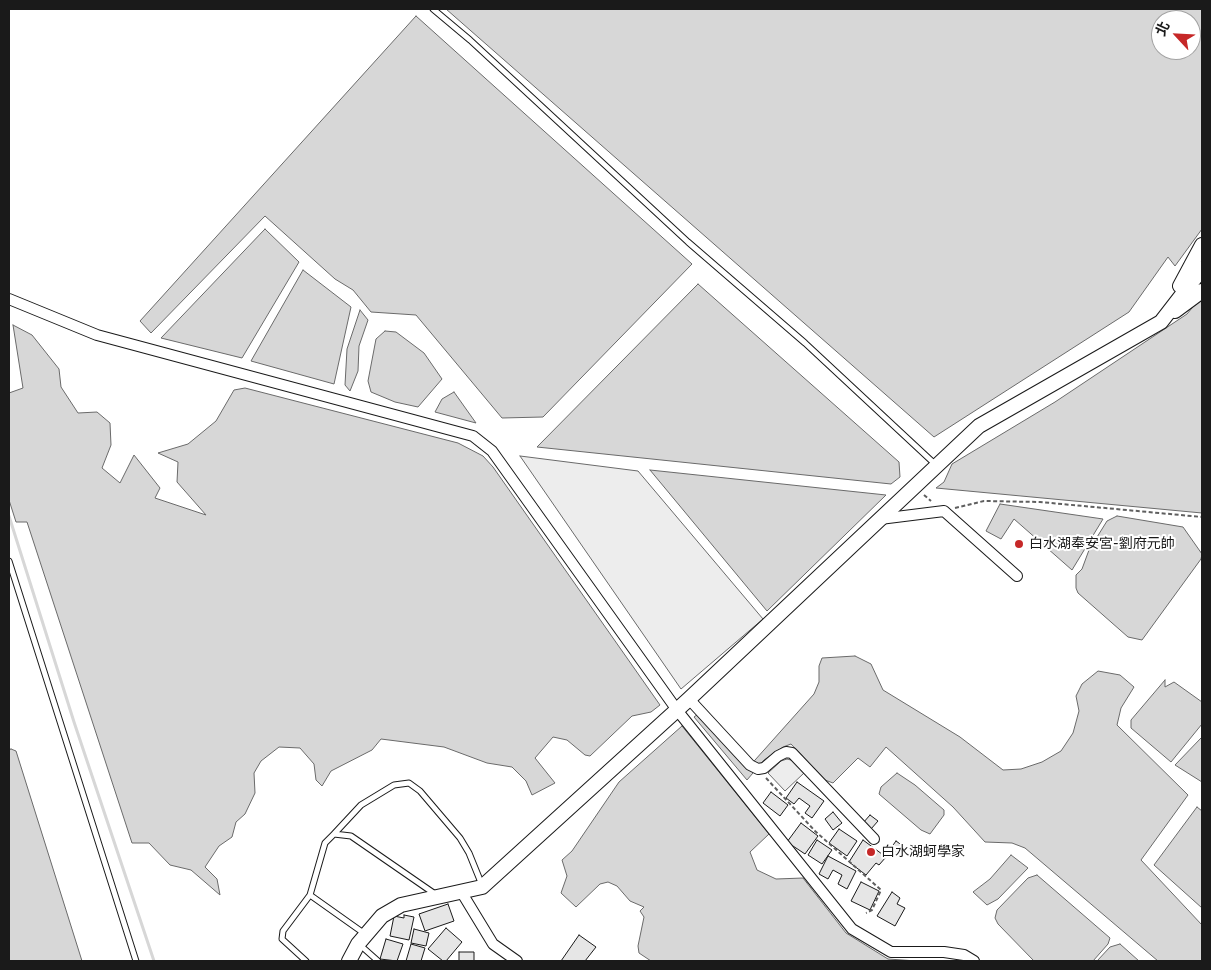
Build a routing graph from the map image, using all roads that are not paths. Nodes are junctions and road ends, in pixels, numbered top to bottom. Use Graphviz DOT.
graph roads {
  1 [pos="433,9"];
  2 [pos="1202,245"];
  3 [pos="1202,269"];
  4 [pos="1202,291"];
  5 [pos="9,299"];
  6 [pos="1161,322"];
  7 [pos="936,466"];
  8 [pos="880,519"];
  9 [pos="9,562"];
  10 [pos="1017,576"];
  11 [pos="689,699"];
  12 [pos="677,710"];
  13 [pos="334,834"];
  14 [pos="874,839"];
  15 [pos="482,887"];
  16 [pos="462,893"];
  17 [pos="310,895"];
  18 [pos="440,897"];
  19 [pos="362,940"];
  20 [pos="136,961"];
  21 [pos="306,961"];
  22 [pos="349,961"];
  23 [pos="378,961"];
  24 [pos="517,961"];
  25 [pos="974,961"];
  1 -- 7 [label="lane"];
  2 -- 6 [label="street"];
  3 -- 6 [label="street"];
  4 -- 6 [label="street"];
  5 -- 12 [label="street"];
  6 -- 7 [label="street"];
  7 -- 8 [label="street"];
  8 -- 10 [label="street"];
  8 -- 11 [label="street"];
  9 -- 20 [label="lane"];
  11 -- 12 [label="street"];
  11 -- 14 [label="street"];
  12 -- 15 [label="street"];
  12 -- 25 [label="street"];
  13 -- 15 [label="lane"];
  13 -- 17 [label="lane"];
  13 -- 18 [label="lane"];
  15 -- 16 [label="street"];
  16 -- 18 [label="street"];
  16 -- 24 [label="street"];
  17 -- 19 [label="lane"];
  17 -- 21 [label="lane"];
  18 -- 19 [label="street"];
  19 -- 22 [label="street"];
  19 -- 23 [label="lane"];
}
